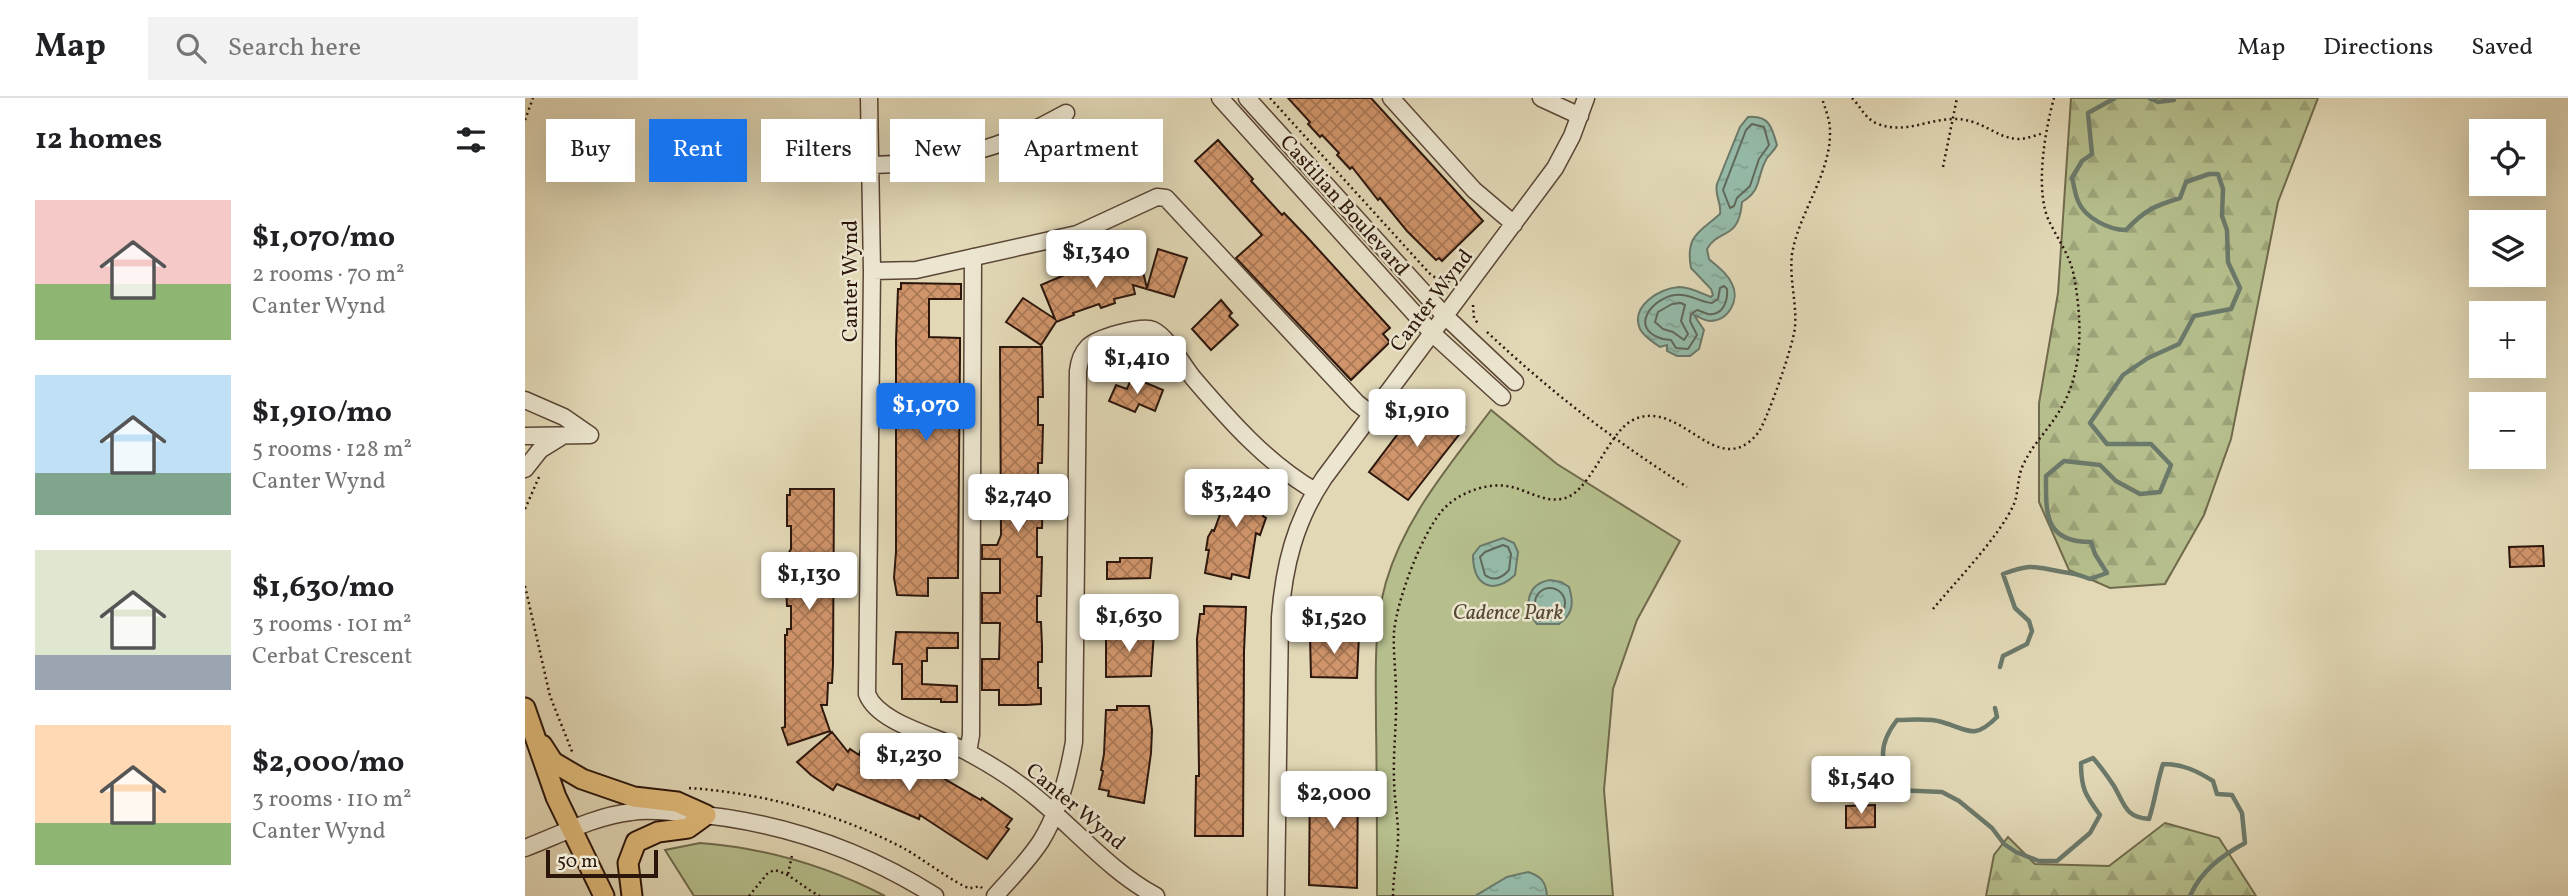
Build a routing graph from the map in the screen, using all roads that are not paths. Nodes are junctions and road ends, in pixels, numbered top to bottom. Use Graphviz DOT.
graph roads {
  1 [pos="870,98"];
  2 [pos="1220,98"];
  3 [pos="1247,98"];
  4 [pos="1391,98"];
  5 [pos="1541,98"];
  6 [pos="1586,98"];
  7 [pos="1066,113"];
  8 [pos="1580,116"];
  9 [pos="871,119"];
  10 [pos="876,165"];
  11 [pos="872,182"];
  12 [pos="1514,224"];
  13 [pos="974,257"];
  14 [pos="872,271"];
  15 [pos="1445,316"];
  16 [pos="1433,334"];
  17 [pos="1515,382"];
  18 [pos="1501,397"];
  19 [pos="525,400"];
  20 [pos="1371,414"];
  21 [pos="525,436"];
  22 [pos="562,436"];
  23 [pos="533,471"];
  24 [pos="1315,491"];
  25 [pos="525,708"];
  26 [pos="531,729"];
  27 [pos="968,752"];
  28 [pos="1054,814"];
  29 [pos="706,815"];
  30 [pos="570,830"];
  31 [pos="525,848"];
  32 [pos="604,896"];
  33 [pos="632,896"];
  34 [pos="935,896"];
  35 [pos="995,896"];
  36 [pos="1156,896"];
  37 [pos="1276,896"];
  1 -- 9 [label="street, Canter Wynd"];
  2 -- 16 [label="street, Castilian Boulevard"];
  3 -- 15 [label="street, Castilian Boulevard"];
  4 -- 12 [label="street"];
  5 -- 8 [label="street"];
  6 -- 8 [label="street, Canter Wynd"];
  7 -- 10 [label="street"];
  8 -- 12 [label="street, Canter Wynd"];
  11 -- 14 [label="street, Canter Wynd"];
  12 -- 15 [label="street, Canter Wynd"];
  13 -- 14 [label="street"];
  13 -- 20 [label="street"];
  13 -- 27 [label="street"];
  14 -- 27 [label="street, Canter Wynd"];
  15 -- 16 [label="street, Canter Wynd"];
  15 -- 17 [label="street, Castilian Boulevard"];
  16 -- 18 [label="street, Castilian Boulevard"];
  16 -- 20 [label="street, Canter Wynd"];
  19 -- 22 [label="street"];
  20 -- 24 [label="street, Canter Wynd"];
  21 -- 22 [label="street"];
  22 -- 23 [label="street"];
  24 -- 28 [label="street"];
  24 -- 37 [label="street, Canter Wynd"];
  25 -- 26 [label="main road"];
  26 -- 29 [label="main road"];
  26 -- 30 [label="main road"];
  27 -- 28 [label="street, Canter Wynd"];
  28 -- 35 [label="street"];
  28 -- 36 [label="street, Canter Wynd"];
  29 -- 30 [label="street"];
  29 -- 33 [label="main road"];
  29 -- 34 [label="street"];
  30 -- 31 [label="street"];
  30 -- 32 [label="main road"];
}
